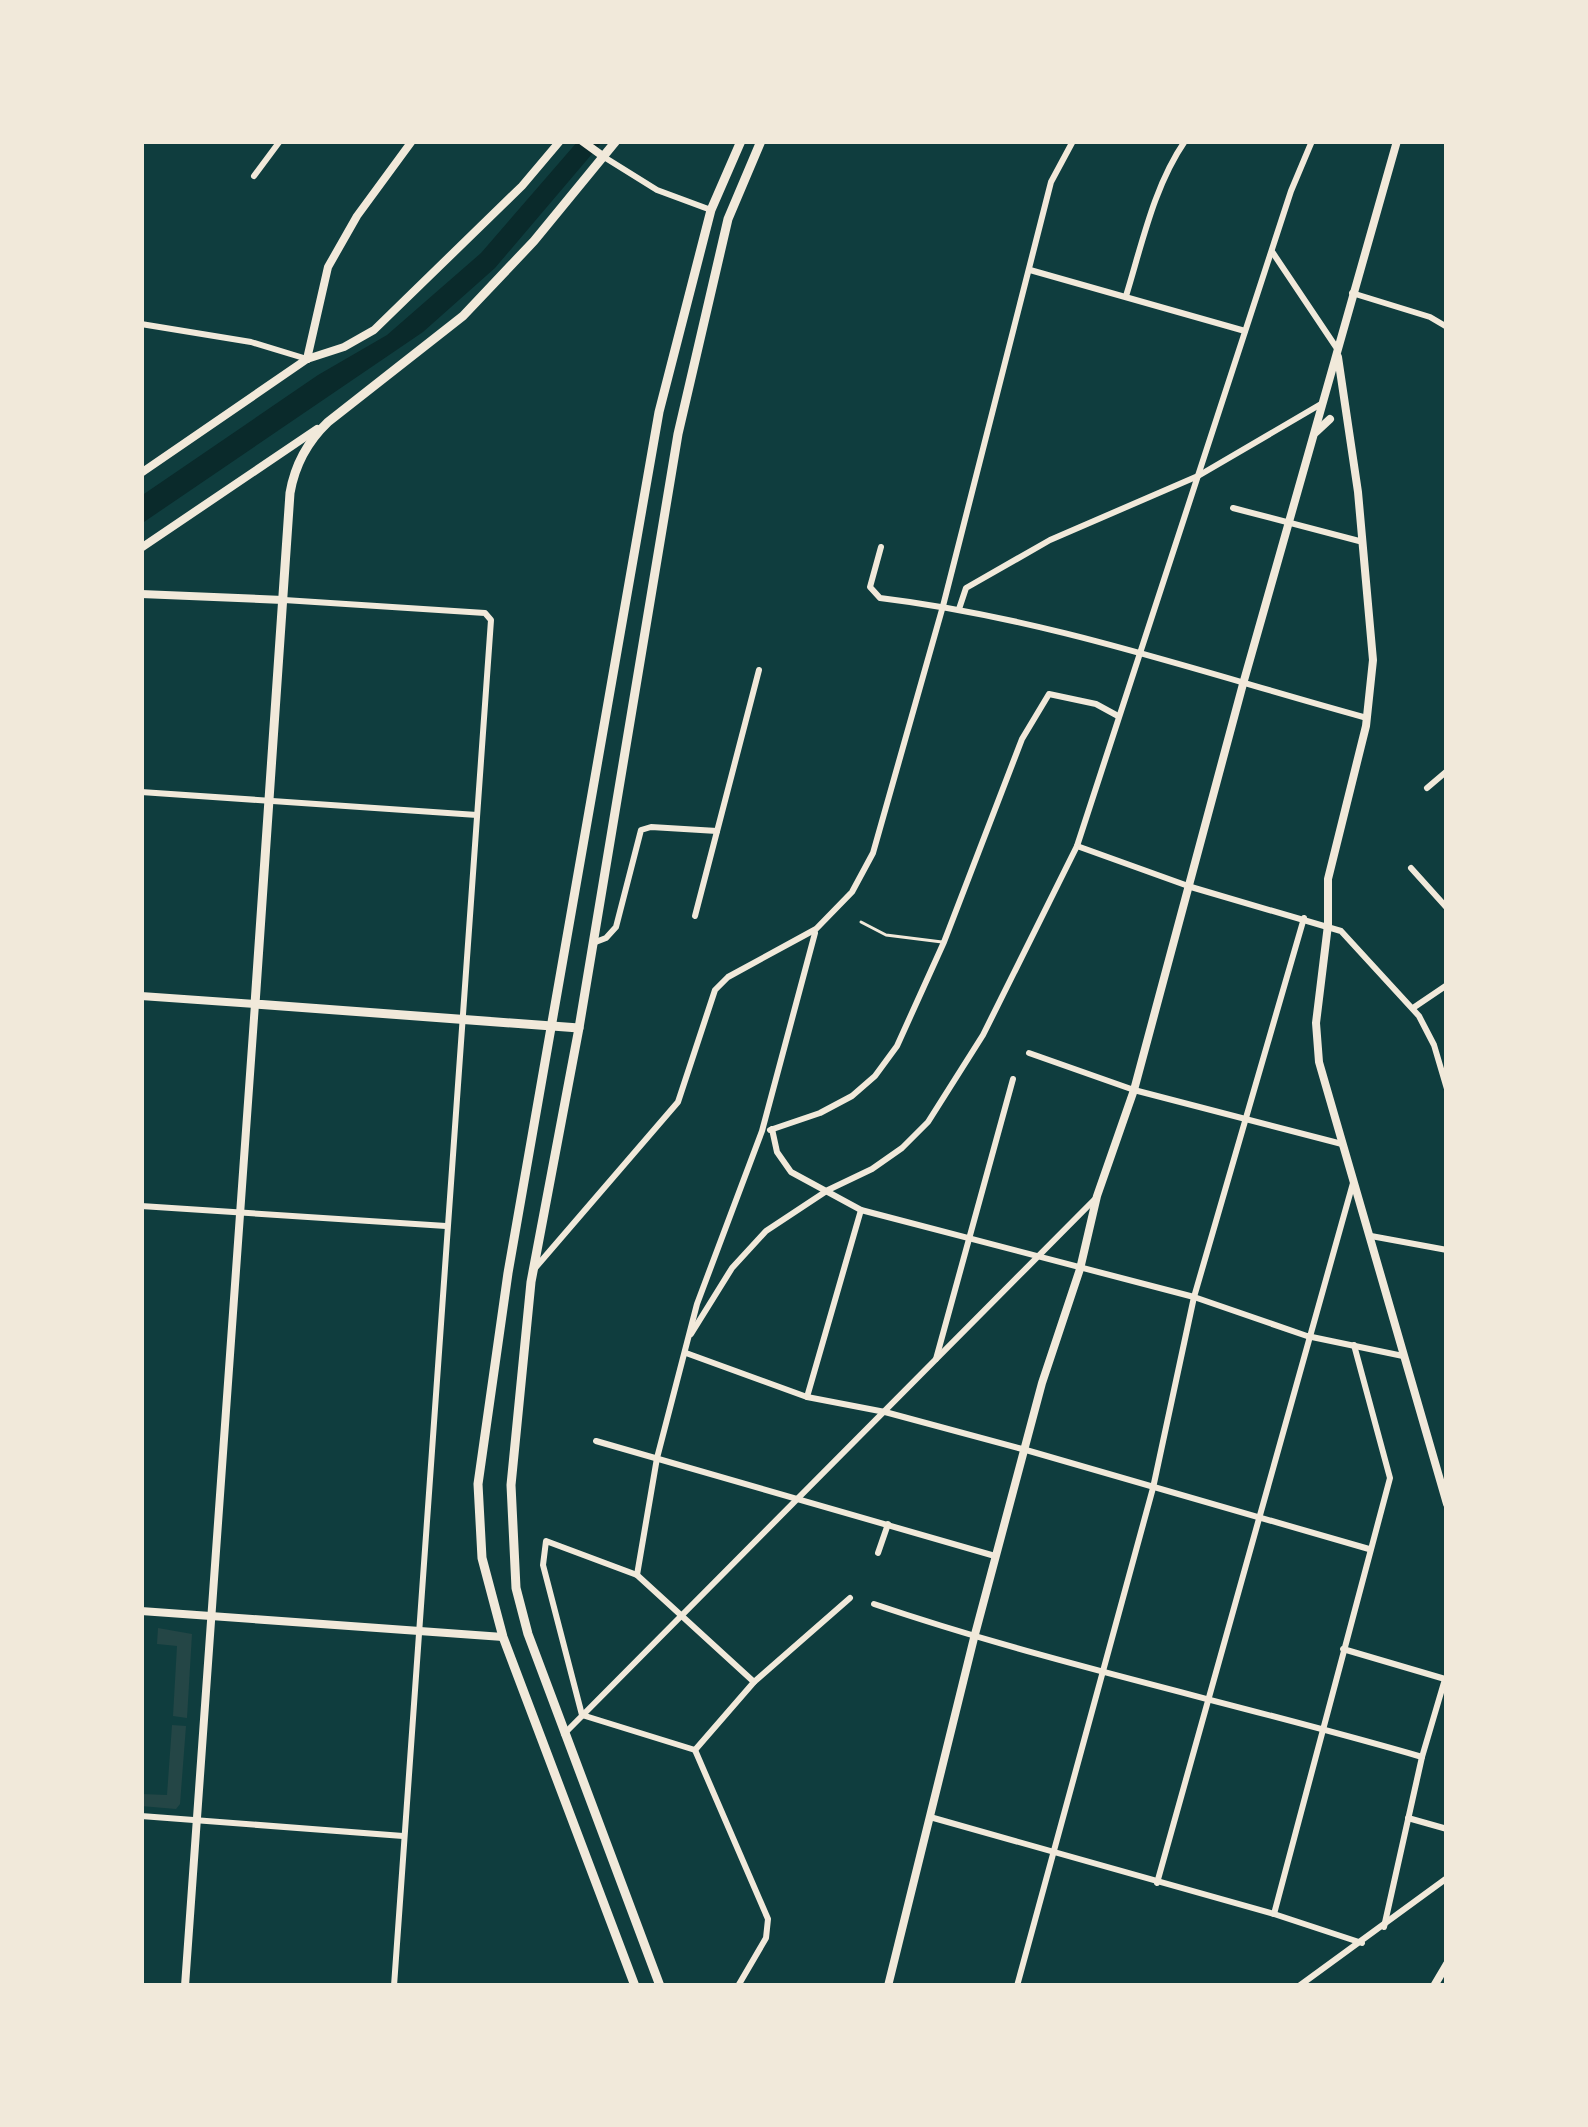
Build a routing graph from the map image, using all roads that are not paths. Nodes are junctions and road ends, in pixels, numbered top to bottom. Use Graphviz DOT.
graph roads {
  1 [pos="412,141"];
  2 [pos="560,141"];
  3 [pos="582,141"];
  4 [pos="616,141"];
  5 [pos="741,141"];
  6 [pos="761,141"];
  7 [pos="1073,141"];
  8 [pos="1185,141"];
  9 [pos="1312,141"];
  10 [pos="1397,141"];
  11 [pos="277,142"];
  12 [pos="601,155"];
  13 [pos="254,176"];
  14 [pos="711,210"];
  15 [pos="1273,253"];
  16 [pos="1028,270"];
  17 [pos="1352,293"];
  18 [pos="1126,296"];
  19 [pos="141,323"];
  20 [pos="1447,326"];
  21 [pos="1245,332"];
  22 [pos="311,335"];
  23 [pos="1338,349"];
  24 [pos="333,351"];
  25 [pos="307,358"];
  26 [pos="1321,404"];
  27 [pos="1344,406"];
  28 [pos="1332,419"];
  29 [pos="328,422"];
  30 [pos="1349,433"];
  31 [pos="1310,444"];
  32 [pos="141,473"];
  33 [pos="1198,476"];
  34 [pos="1233,508"];
  35 [pos="1288,522"];
  36 [pos="1364,542"];
  37 [pos="141,548"];
  38 [pos="881,548"];
  39 [pos="141,594"];
  40 [pos="283,600"];
  41 [pos="943,605"];
  42 [pos="959,610"];
  43 [pos="1139,652"];
  44 [pos="759,670"];
  45 [pos="1243,684"];
  46 [pos="1118,716"];
  47 [pos="1367,718"];
  48 [pos="1447,771"];
  49 [pos="1427,788"];
  50 [pos="141,792"];
  51 [pos="269,800"];
  52 [pos="477,815"];
  53 [pos="717,831"];
  54 [pos="1077,846"];
  55 [pos="1412,868"];
  56 [pos="1447,885"];
  57 [pos="1192,887"];
  58 [pos="1436,895"];
  59 [pos="1447,908"];
  60 [pos="695,916"];
  61 [pos="1304,919"];
  62 [pos="861,922"];
  63 [pos="1328,925"];
  64 [pos="816,929"];
  65 [pos="944,942"];
  66 [pos="591,944"];
  67 [pos="1447,985"];
  68 [pos="141,996"];
  69 [pos="255,1004"];
  70 [pos="1413,1008"];
  71 [pos="460,1021"];
  72 [pos="551,1024"];
  73 [pos="579,1028"];
  74 [pos="1029,1053"];
  75 [pos="1013,1079"];
  76 [pos="1135,1090"];
  77 [pos="1447,1090"];
  78 [pos="1248,1120"];
  79 [pos="772,1130"];
  80 [pos="762,1131"];
  81 [pos="1343,1144"];
  82 [pos="1354,1179"];
  83 [pos="828,1190"];
  84 [pos="1097,1196"];
  85 [pos="141,1206"];
  86 [pos="861,1210"];
  87 [pos="240,1213"];
  88 [pos="446,1226"];
  89 [pos="1371,1236"];
  90 [pos="969,1240"];
  91 [pos="1447,1250"];
  92 [pos="1040,1257"];
  93 [pos="533,1269"];
  94 [pos="1080,1269"];
  95 [pos="1194,1297"];
  96 [pos="691,1334"];
  97 [pos="1307,1336"];
  98 [pos="1354,1345"];
  99 [pos="686,1353"];
  100 [pos="1407,1357"];
  101 [pos="935,1362"];
  102 [pos="807,1396"];
  103 [pos="885,1412"];
  104 [pos="596,1441"];
  105 [pos="1026,1450"];
  106 [pos="657,1459"];
  107 [pos="1153,1488"];
  108 [pos="798,1499"];
  109 [pos="1447,1504"];
  110 [pos="1257,1516"];
  111 [pos="888,1524"];
  112 [pos="1369,1549"];
  113 [pos="878,1553"];
  114 [pos="995,1556"];
  115 [pos="638,1575"];
  116 [pos="850,1598"];
  117 [pos="874,1604"];
  118 [pos="141,1611"];
  119 [pos="211,1616"];
  120 [pos="682,1616"];
  121 [pos="417,1631"];
  122 [pos="503,1637"];
  123 [pos="974,1638"];
  124 [pos="1343,1649"];
  125 [pos="1101,1670"];
  126 [pos="1445,1679"];
  127 [pos="754,1682"];
  128 [pos="1210,1697"];
  129 [pos="582,1715"];
  130 [pos="1323,1728"];
  131 [pos="564,1734"];
  132 [pos="695,1750"];
  133 [pos="1422,1757"];
  134 [pos="141,1816"];
  135 [pos="930,1817"];
  136 [pos="1408,1818"];
  137 [pos="196,1820"];
  138 [pos="1447,1829"];
  139 [pos="403,1836"];
  140 [pos="1052,1850"];
  141 [pos="1447,1878"];
  142 [pos="1157,1883"];
  143 [pos="1274,1914"];
  144 [pos="1384,1927"];
  145 [pos="1362,1943"];
  146 [pos="1447,1964"];
  147 [pos="185,1986"];
  148 [pos="394,1986"];
  149 [pos="635,1986"];
  150 [pos="660,1986"];
  151 [pos="738,1986"];
  152 [pos="888,1986"];
  153 [pos="1017,1986"];
  154 [pos="1299,1986"];
  155 [pos="1434,1986"];
  1 -- 22 [label="street"];
  2 -- 24 [label="street"];
  3 -- 12 [label="street"];
  4 -- 12 [label="main road"];
  5 -- 14 [label="main road"];
  6 -- 66 [label="main road"];
  7 -- 16 [label="street"];
  8 -- 18 [label="street"];
  9 -- 15 [label="street"];
  10 -- 17 [label="street"];
  11 -- 13 [label="street"];
  12 -- 14 [label="street"];
  12 -- 29 [label="main road"];
  14 -- 72 [label="main road"];
  15 -- 21 [label="street"];
  15 -- 23 [label="street"];
  16 -- 18 [label="street"];
  16 -- 41 [label="street"];
  17 -- 20 [label="street"];
  17 -- 23 [label="street"];
  18 -- 21 [label="street"];
  19 -- 25 [label="street"];
  21 -- 33 [label="street"];
  22 -- 24 [label="street"];
  22 -- 25 [label="street"];
  23 -- 26 [label="street"];
  23 -- 27 [label="street"];
  24 -- 25 [label="street"];
  25 -- 32 [label="street"];
  26 -- 27 [label="street"];
  26 -- 28 [label="street"];
  26 -- 31 [label="street"];
  26 -- 33 [label="street"];
  27 -- 28 [label="street"];
  27 -- 30 [label="street"];
  28 -- 30 [label="street"];
  28 -- 31 [label="street"];
  29 -- 37 [label="street"];
  29 -- 40 [label="main road"];
  30 -- 36 [label="street"];
  31 -- 35 [label="street"];
  33 -- 42 [label="street"];
  33 -- 43 [label="street"];
  34 -- 35 [label="street"];
  35 -- 36 [label="street"];
  35 -- 45 [label="street"];
  36 -- 47 [label="street"];
  38 -- 41 [label="street"];
  39 -- 40 [label="street"];
  40 -- 51 [label="main road"];
  40 -- 52 [label="street"];
  41 -- 42 [label="street"];
  41 -- 64 [label="street"];
  42 -- 43 [label="street"];
  43 -- 45 [label="street"];
  43 -- 46 [label="street"];
  44 -- 53 [label="street"];
  45 -- 47 [label="street"];
  45 -- 57 [label="street"];
  46 -- 54 [label="street"];
  46 -- 65 [label="street"];
  47 -- 63 [label="street"];
  48 -- 49 [label="street"];
  50 -- 51 [label="street"];
  51 -- 52 [label="street"];
  51 -- 69 [label="main road"];
  52 -- 71 [label="street"];
  53 -- 60 [label="street"];
  53 -- 66 [label="street"];
  54 -- 57 [label="street"];
  54 -- 83 [label="street"];
  55 -- 58 [label="street"];
  56 -- 58 [label="street"];
  57 -- 61 [label="street"];
  57 -- 76 [label="street"];
  58 -- 59 [label="street"];
  61 -- 63 [label="street"];
  61 -- 78 [label="street"];
  62 -- 65 [label="lane"];
  63 -- 70 [label="street"];
  63 -- 81 [label="street"];
  64 -- 80 [label="street"];
  64 -- 93 [label="street"];
  65 -- 79 [label="street"];
  66 -- 73 [label="main road"];
  67 -- 70 [label="street"];
  68 -- 69 [label="street"];
  69 -- 71 [label="main road"];
  69 -- 87 [label="street"];
  70 -- 77 [label="street"];
  71 -- 72 [label="main road"];
  71 -- 88 [label="street"];
  72 -- 73 [label="main road"];
  72 -- 122 [label="main road"];
  73 -- 93 [label="main road"];
  74 -- 76 [label="street"];
  75 -- 90 [label="street"];
  76 -- 78 [label="street"];
  76 -- 84 [label="street"];
  78 -- 81 [label="street"];
  78 -- 95 [label="street"];
  79 -- 80 [label="street"];
  79 -- 83 [label="street"];
  80 -- 96 [label="street"];
  81 -- 82 [label="street"];
  82 -- 89 [label="street"];
  82 -- 97 [label="street"];
  83 -- 86 [label="street"];
  83 -- 96 [label="street"];
  84 -- 92 [label="street"];
  84 -- 94 [label="street"];
  85 -- 87 [label="street"];
  86 -- 90 [label="street"];
  86 -- 102 [label="street"];
  87 -- 88 [label="street"];
  87 -- 119 [label="street"];
  88 -- 121 [label="street"];
  89 -- 91 [label="street"];
  89 -- 100 [label="street"];
  90 -- 92 [label="street"];
  90 -- 101 [label="street"];
  92 -- 94 [label="street"];
  92 -- 101 [label="street"];
  93 -- 131 [label="main road"];
  94 -- 95 [label="street"];
  94 -- 105 [label="street"];
  95 -- 97 [label="street"];
  95 -- 107 [label="street"];
  96 -- 99 [label="street"];
  97 -- 98 [label="street"];
  97 -- 110 [label="street"];
  98 -- 100 [label="street"];
  98 -- 112 [label="street"];
  99 -- 102 [label="street"];
  99 -- 106 [label="street"];
  100 -- 109 [label="street"];
  101 -- 103 [label="street"];
  102 -- 103 [label="street"];
  103 -- 105 [label="street"];
  103 -- 108 [label="street"];
  104 -- 106 [label="street"];
  105 -- 107 [label="street"];
  105 -- 114 [label="street"];
  106 -- 108 [label="street"];
  106 -- 115 [label="street"];
  107 -- 110 [label="street"];
  107 -- 125 [label="street"];
  108 -- 111 [label="street"];
  108 -- 120 [label="street"];
  110 -- 112 [label="street"];
  110 -- 128 [label="street"];
  111 -- 113 [label="street"];
  111 -- 114 [label="street"];
  112 -- 124 [label="street"];
  114 -- 123 [label="street"];
  115 -- 120 [label="street"];
  115 -- 129 [label="street"];
  116 -- 127 [label="street"];
  117 -- 123 [label="street"];
  118 -- 119 [label="street"];
  119 -- 121 [label="street"];
  119 -- 137 [label="street"];
  120 -- 127 [label="street"];
  120 -- 129 [label="street"];
  121 -- 122 [label="street"];
  121 -- 139 [label="street"];
  122 -- 149 [label="main road"];
  123 -- 125 [label="street"];
  123 -- 135 [label="street"];
  124 -- 126 [label="street"];
  124 -- 130 [label="street"];
  125 -- 128 [label="street"];
  125 -- 140 [label="street"];
  126 -- 133 [label="street"];
  127 -- 132 [label="street"];
  128 -- 130 [label="street"];
  128 -- 142 [label="street"];
  129 -- 131 [label="street"];
  129 -- 132 [label="street"];
  130 -- 133 [label="street"];
  130 -- 143 [label="street"];
  131 -- 150 [label="main road"];
  132 -- 151 [label="street"];
  133 -- 136 [label="street"];
  134 -- 137 [label="street"];
  135 -- 140 [label="street"];
  135 -- 152 [label="street"];
  136 -- 138 [label="street"];
  136 -- 144 [label="street"];
  137 -- 139 [label="street"];
  137 -- 147 [label="street"];
  139 -- 148 [label="street"];
  140 -- 142 [label="street"];
  140 -- 153 [label="street"];
  141 -- 144 [label="street"];
  142 -- 143 [label="street"];
  143 -- 145 [label="street"];
  144 -- 145 [label="street"];
  145 -- 154 [label="street"];
  146 -- 155 [label="street"];
}
